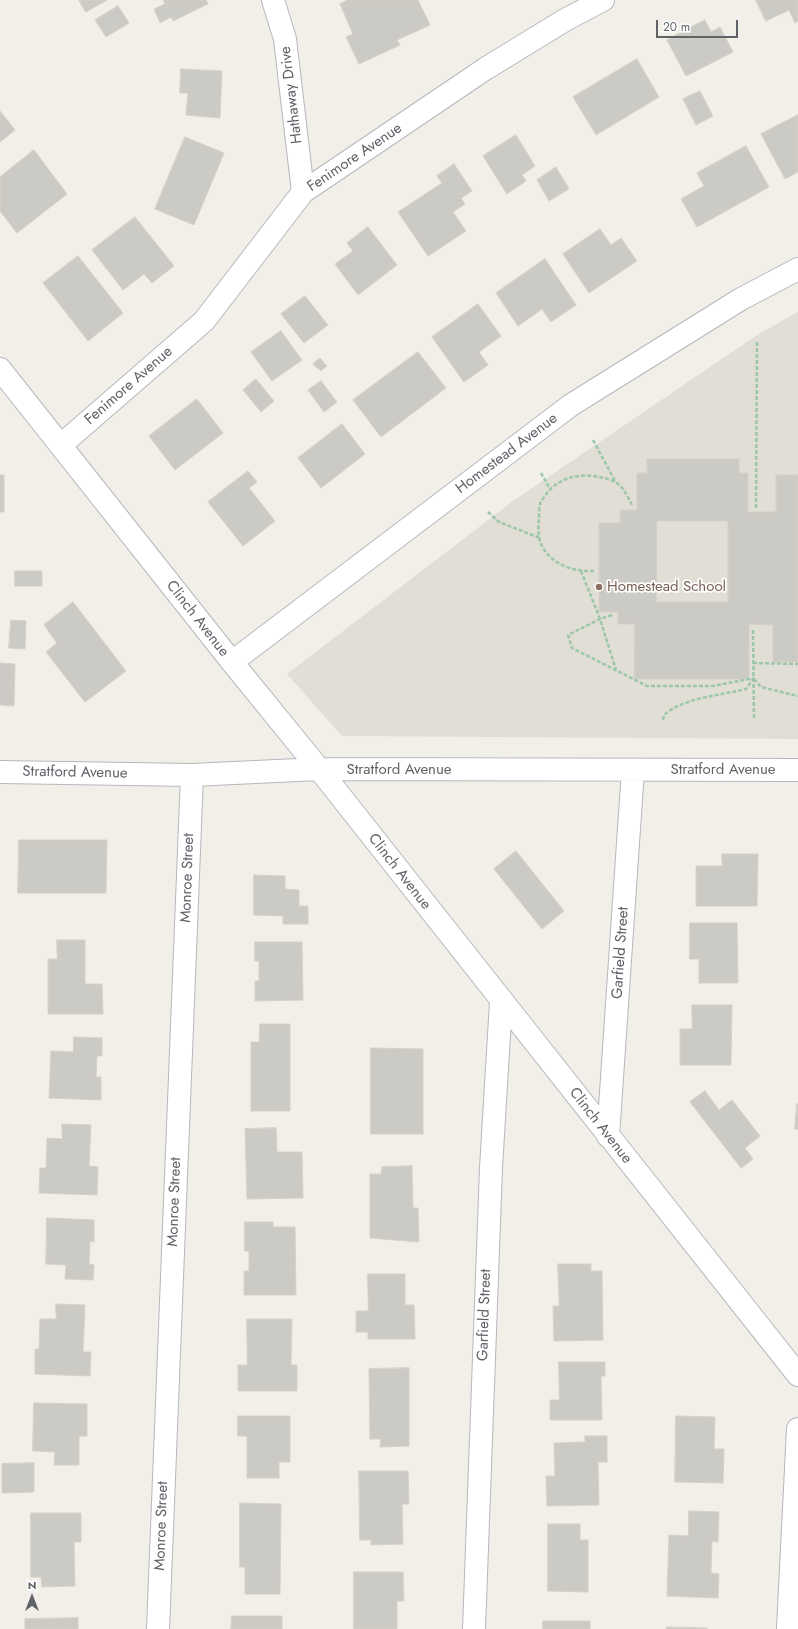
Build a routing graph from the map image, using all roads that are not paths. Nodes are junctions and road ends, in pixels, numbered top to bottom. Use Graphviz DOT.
graph roads {
  1 [pos="273,0"];
  2 [pos="603,0"];
  3 [pos="303,192"];
  4 [pos="798,269"];
  5 [pos="0,369"];
  6 [pos="61,445"];
  7 [pos="232,662"];
  8 [pos="319,770"];
  9 [pos="633,770"];
  10 [pos="798,770"];
  11 [pos="0,772"];
  12 [pos="192,775"];
  13 [pos="501,1002"];
  14 [pos="608,1136"];
  15 [pos="798,1375"];
  16 [pos="798,1429"];
  17 [pos="158,1629"];
  18 [pos="474,1629"];
  19 [pos="788,1629"];
  1 -- 3 [label="street, Hathaway Drive"];
  2 -- 3 [label="street, Fenimore Avenue"];
  3 -- 6 [label="street, Fenimore Avenue"];
  4 -- 7 [label="street, Homestead Avenue"];
  5 -- 6 [label="street, Clinch Avenue"];
  6 -- 7 [label="street, Clinch Avenue"];
  7 -- 8 [label="street, Clinch Avenue"];
  8 -- 9 [label="street, Stratford Avenue"];
  8 -- 12 [label="street, Stratford Avenue"];
  8 -- 13 [label="street, Clinch Avenue"];
  9 -- 10 [label="street, Stratford Avenue"];
  9 -- 14 [label="street, Garfield Street"];
  11 -- 12 [label="street, Stratford Avenue"];
  12 -- 17 [label="street, Monroe Street"];
  13 -- 14 [label="street, Clinch Avenue"];
  13 -- 18 [label="street, Garfield Street"];
  14 -- 15 [label="street, Clinch Avenue"];
  16 -- 19 [label="street"];
}
